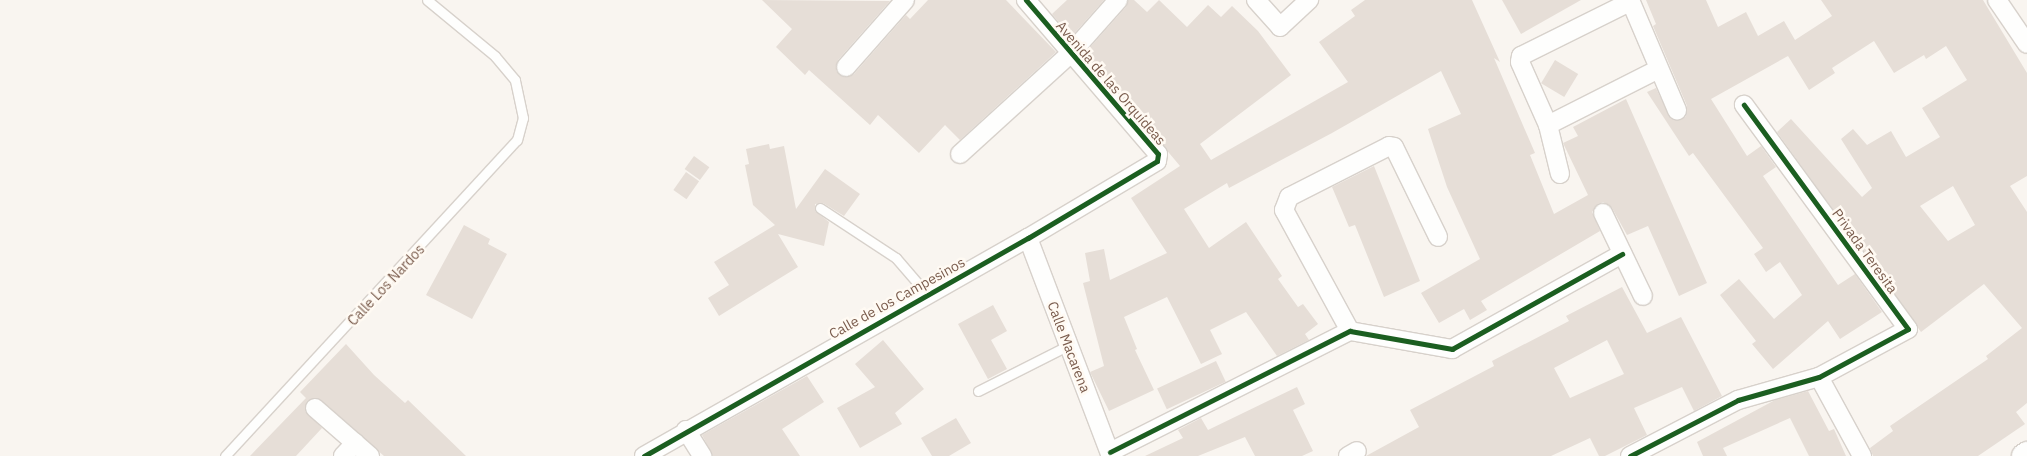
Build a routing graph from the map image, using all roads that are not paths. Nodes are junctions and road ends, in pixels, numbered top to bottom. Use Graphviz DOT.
graph roads {
  1 [pos="427,0"];
  2 [pos="905,0"];
  3 [pos="1026,0"];
  4 [pos="1118,0"];
  5 [pos="1256,0"];
  6 [pos="1310,0"];
  7 [pos="1997,0"];
  8 [pos="1630,1"];
  9 [pos="2027,44"];
  10 [pos="1071,53"];
  11 [pos="846,67"];
  12 [pos="1659,69"];
  13 [pos="1744,105"];
  14 [pos="1677,110"];
  15 [pos="1548,126"];
  16 [pos="960,154"];
  17 [pos="1159,157"];
  18 [pos="1560,174"];
  19 [pos="820,208"];
  20 [pos="1603,213"];
  21 [pos="1438,237"];
  22 [pos="1028,238"];
  23 [pos="1622,254"];
  24 [pos="927,294"];
  25 [pos="1643,296"];
  26 [pos="1350,331"];
  27 [pos="1069,346"];
  28 [pos="1819,377"];
  29 [pos="978,391"];
  30 [pos="315,408"];
  31 [pos="686,430"];
  32 [pos="349,450"];
  33 [pos="1110,454"];
  34 [pos="226,456"];
  35 [pos="370,456"];
  36 [pos="644,456"];
  37 [pos="702,456"];
  38 [pos="1630,456"];
  39 [pos="1862,456"];
  1 -- 34 [label="lane, Calle Los Nardos"];
  2 -- 11 [label="street"];
  3 -- 10 [label="street, Avenida de las Orquídeas"];
  4 -- 10 [label="street"];
  5 -- 6 [label="street"];
  7 -- 9 [label="street"];
  8 -- 12 [label="street"];
  8 -- 15 [label="street"];
  10 -- 16 [label="street"];
  10 -- 17 [label="street, Avenida de las Orquídeas"];
  12 -- 14 [label="street"];
  12 -- 15 [label="street"];
  13 -- 28 [label="street, Privada Teresita"];
  15 -- 18 [label="street"];
  17 -- 22 [label="street, Calle de los Campesinos"];
  19 -- 24 [label="lane"];
  20 -- 23 [label="street"];
  21 -- 26 [label="street"];
  22 -- 24 [label="street, Calle de los Campesinos"];
  22 -- 27 [label="street, Calle Macarena"];
  23 -- 25 [label="street"];
  23 -- 26 [label="street"];
  24 -- 31 [label="street, Calle de los Campesinos"];
  26 -- 33 [label="street"];
  27 -- 29 [label="lane"];
  27 -- 33 [label="street, Calle Macarena"];
  28 -- 38 [label="street"];
  28 -- 39 [label="street"];
  30 -- 32 [label="street"];
  31 -- 36 [label="street, Calle de los Campesinos"];
  31 -- 37 [label="street"];
  32 -- 35 [label="street"];
}
